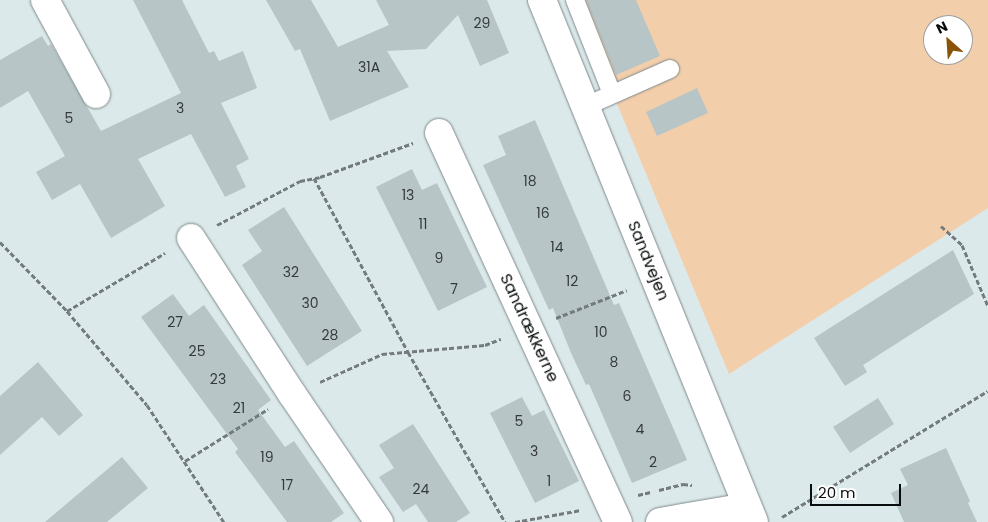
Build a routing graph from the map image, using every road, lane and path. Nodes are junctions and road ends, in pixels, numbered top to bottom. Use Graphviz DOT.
graph roads {
  1 [pos="45,0"];
  2 [pos="542,0"];
  3 [pos="575,0"];
  4 [pos="670,69"];
  5 [pos="96,94"];
  6 [pos="612,94"];
  7 [pos="584,107"];
  8 [pos="439,133"];
  9 [pos="314,178"];
  10 [pos="941,226"];
  11 [pos="191,238"];
  12 [pos="0,242"];
  13 [pos="656,279"];
  14 [pos="988,306"];
  15 [pos="67,311"];
  16 [pos="529,328"];
  17 [pos="408,352"];
  18 [pos="988,391"];
  19 [pos="292,394"];
  20 [pos="185,461"];
  21 [pos="750,515"];
  22 [pos="780,518"];
  23 [pos="224,522"];
  24 [pos="379,522"];
  25 [pos="505,522"];
  26 [pos="618,522"];
  27 [pos="660,522"];
  1 -- 5 [label="street"];
  2 -- 7 [label="street, Sandvejen"];
  3 -- 6 [label="lane"];
  4 -- 6 [label="lane"];
  6 -- 7 [label="lane"];
  7 -- 13 [label="street, Sandvejen"];
  8 -- 9 [label="path"];
  8 -- 16 [label="street, Sandrækkerne"];
  9 -- 11 [label="path"];
  9 -- 17 [label="path"];
  10 -- 14 [label="path"];
  11 -- 15 [label="path"];
  11 -- 19 [label="street"];
  12 -- 15 [label="path"];
  13 -- 16 [label="path"];
  13 -- 21 [label="street, Sandvejen"];
  15 -- 20 [label="path"];
  16 -- 17 [label="path"];
  16 -- 26 [label="street, Sandrækkerne"];
  17 -- 19 [label="path"];
  17 -- 25 [label="path"];
  18 -- 22 [label="path"];
  19 -- 20 [label="path"];
  19 -- 24 [label="street"];
  20 -- 23 [label="path"];
  21 -- 27 [label="street"];
}
